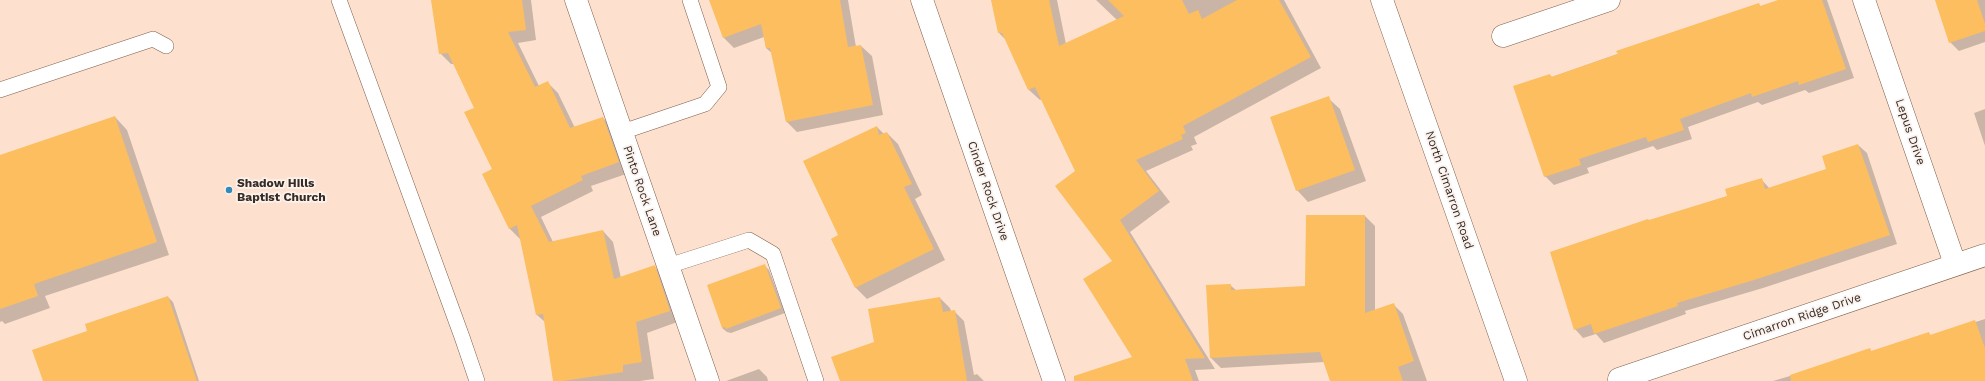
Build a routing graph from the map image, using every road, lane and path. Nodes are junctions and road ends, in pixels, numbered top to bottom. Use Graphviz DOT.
graph roads {
  1 [pos="339,0"];
  2 [pos="576,0"];
  3 [pos="690,0"];
  4 [pos="922,0"];
  5 [pos="1382,0"];
  6 [pos="1609,0"];
  7 [pos="1864,0"];
  8 [pos="1503,36"];
  9 [pos="166,46"];
  10 [pos="0,90"];
  11 [pos="622,132"];
  12 [pos="1985,254"];
  13 [pos="1955,264"];
  14 [pos="668,266"];
  15 [pos="1619,379"];
  16 [pos="477,381"];
  17 [pos="708,381"];
  18 [pos="816,381"];
  19 [pos="1054,381"];
  20 [pos="1516,381"];
  1 -- 16 [label="lane"];
  2 -- 11 [label="street, Pinto Rock Lane"];
  3 -- 11 [label="lane"];
  4 -- 19 [label="street, Cinder Rock Drive"];
  5 -- 20 [label="street, North Cimarron Road"];
  6 -- 8 [label="street"];
  7 -- 13 [label="street, Lepus Drive"];
  9 -- 10 [label="lane"];
  11 -- 14 [label="street, Pinto Rock Lane"];
  12 -- 13 [label="street, Cimarron Ridge Drive"];
  13 -- 15 [label="street, Cimarron Ridge Drive"];
  14 -- 17 [label="street, Pinto Rock Lane"];
  14 -- 18 [label="lane"];
}
